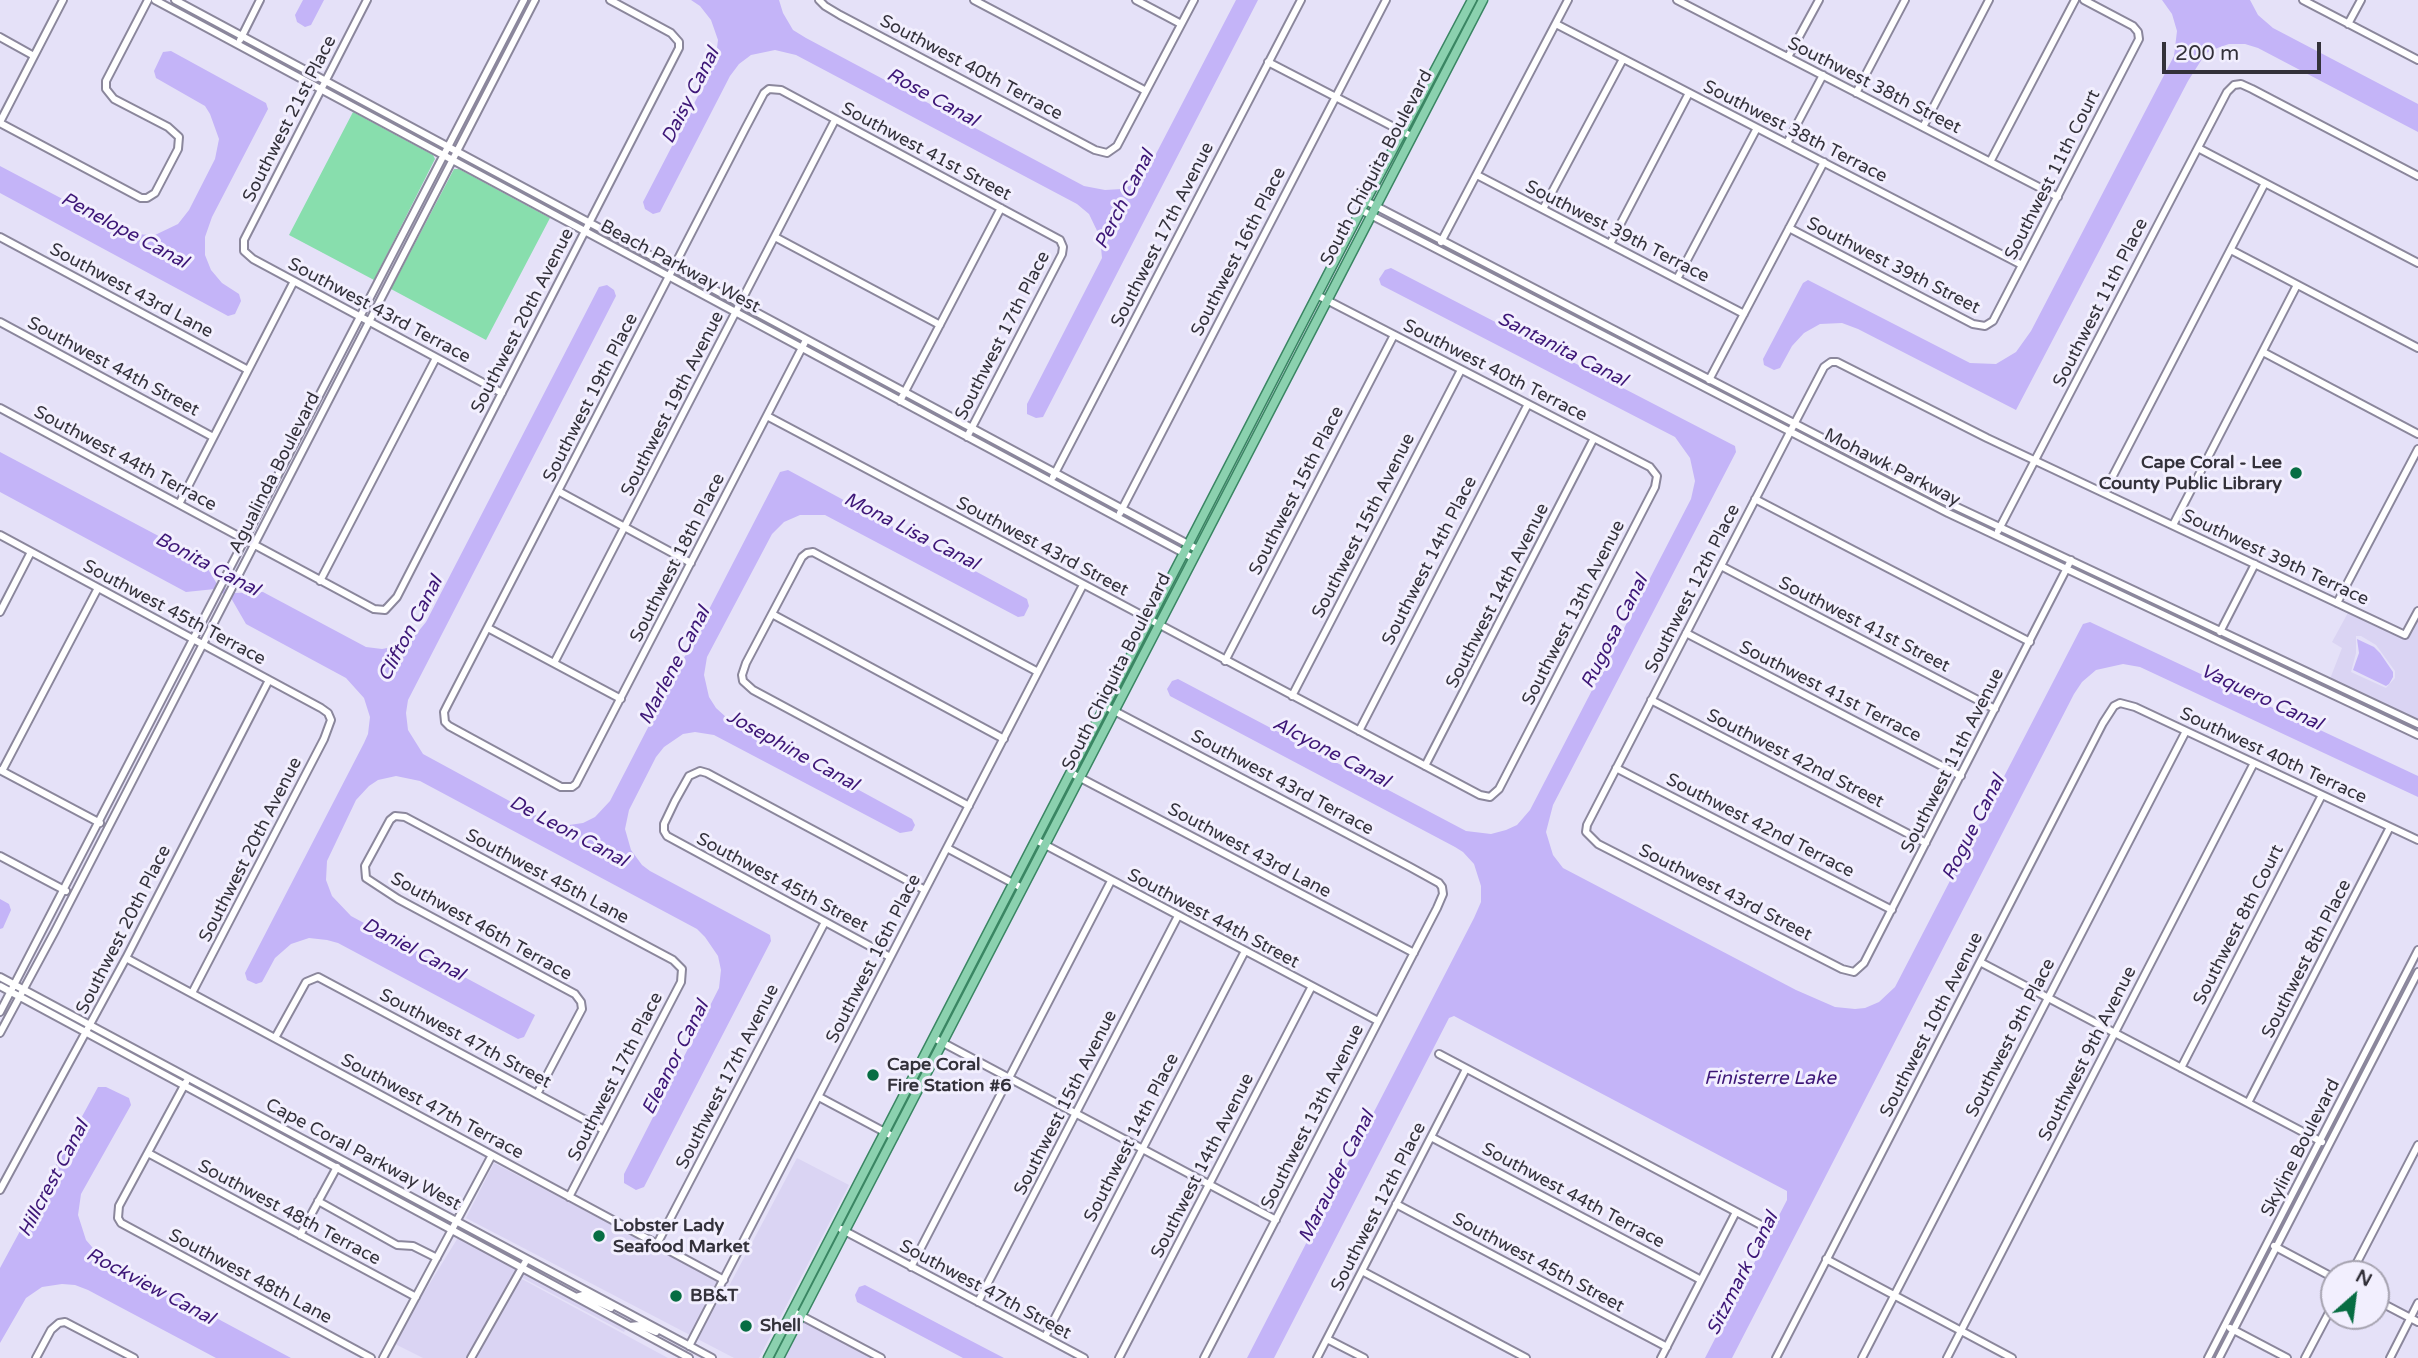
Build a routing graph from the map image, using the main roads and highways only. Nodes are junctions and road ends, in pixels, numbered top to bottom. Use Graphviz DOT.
graph roads {
  1 [pos="1472,0"];
  2 [pos="1483,0"];
  3 [pos="1190,549"];
  4 [pos="1154,623"];
  5 [pos="1110,708"];
  6 [pos="768,1358"];
  7 [pos="779,1358"];
  1 -- 3 [label="main road, South Chiquita Boulevard"];
  2 -- 3 [label="main road, South Chiquita Boulevard"];
  3 -- 4 [label="main road, South Chiquita Boulevard"];
  3 -- 4 [label="main road, South Chiquita Boulevard"];
  4 -- 5 [label="main road, South Chiquita Boulevard"];
  5 -- 6 [label="main road, South Chiquita Boulevard"];
  5 -- 7 [label="main road, South Chiquita Boulevard"];
}
